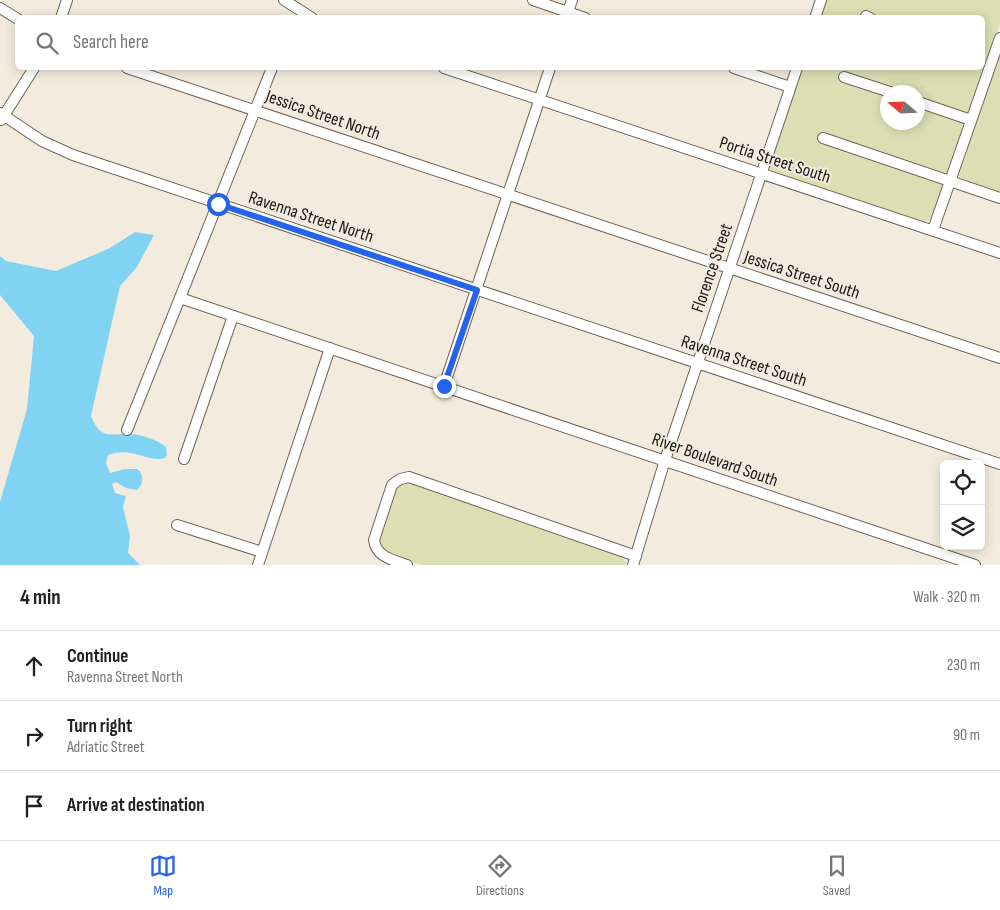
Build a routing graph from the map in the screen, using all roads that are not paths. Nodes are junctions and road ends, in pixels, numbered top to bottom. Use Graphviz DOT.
graph roads {
  1 [pos="67,0"];
  2 [pos="284,0"];
  3 [pos="533,0"];
  4 [pos="572,0"];
  5 [pos="821,0"];
  6 [pos="0,8"];
  7 [pos="295,13"];
  8 [pos="62,15"];
  9 [pos="567,15"];
  10 [pos="816,15"];
  11 [pos="15,17"];
  12 [pos="1000,38"];
  13 [pos="987,59"];
  14 [pos="33,70"];
  15 [pos="133,70"];
  16 [pos="271,70"];
  17 [pos="450,70"];
  18 [pos="549,70"];
  19 [pos="740,70"];
  20 [pos="796,70"];
  21 [pos="984,70"];
  22 [pos="844,77"];
  23 [pos="790,87"];
  24 [pos="880,89"];
  25 [pos="539,100"];
  26 [pos="925,104"];
  27 [pos="255,110"];
  28 [pos="1,116"];
  29 [pos="971,120"];
  30 [pos="823,138"];
  31 [pos="762,173"];
  32 [pos="950,182"];
  33 [pos="508,194"];
  34 [pos="1000,198"];
  35 [pos="218,204"];
  36 [pos="933,230"];
  37 [pos="1000,253"];
  38 [pos="729,268"];
  39 [pos="477,290"];
  40 [pos="180,298"];
  41 [pos="233,316"];
  42 [pos="330,348"];
  43 [pos="1000,358"];
  44 [pos="697,363"];
  45 [pos="444,386"];
  46 [pos="127,430"];
  47 [pos="184,459"];
  48 [pos="665,460"];
  49 [pos="1000,464"];
  50 [pos="177,526"];
  51 [pos="262,552"];
  52 [pos="635,560"];
  53 [pos="258,565"];
  54 [pos="407,565"];
  55 [pos="975,565"];
  1 -- 8 [label="street"];
  2 -- 7 [label="street"];
  3 -- 9 [label="street"];
  4 -- 9 [label="street"];
  5 -- 10 [label="street"];
  6 -- 11 [label="street"];
  12 -- 13 [label="street"];
  14 -- 28 [label="street"];
  15 -- 27 [label="street, Jessica Street North"];
  16 -- 27 [label="street"];
  17 -- 25 [label="street, Portia Street South"];
  18 -- 25 [label="street"];
  19 -- 23 [label="street"];
  20 -- 23 [label="street, Florence Street"];
  21 -- 29 [label="street"];
  22 -- 24 [label="street"];
  23 -- 31 [label="street, Florence Street"];
  25 -- 31 [label="street, Portia Street South"];
  25 -- 33 [label="street"];
  26 -- 29 [label="street"];
  27 -- 33 [label="street, Jessica Street North"];
  27 -- 35 [label="street"];
  28 -- 35 [label="street, Ravenna Street North"];
  29 -- 32 [label="street"];
  30 -- 32 [label="street"];
  31 -- 36 [label="street, Portia Street South"];
  31 -- 38 [label="street, Florence Street"];
  32 -- 34 [label="street"];
  32 -- 36 [label="street"];
  33 -- 38 [label="street, Jessica Street South"];
  33 -- 39 [label="street"];
  35 -- 39 [label="street, Ravenna Street North"];
  35 -- 40 [label="street"];
  36 -- 37 [label="street, Portia Street South"];
  38 -- 43 [label="street, Jessica Street South"];
  38 -- 44 [label="street, Florence Street"];
  39 -- 44 [label="street, Ravenna Street South"];
  39 -- 45 [label="street"];
  40 -- 41 [label="street, River Boulevard South"];
  40 -- 46 [label="street"];
  41 -- 42 [label="street, River Boulevard South"];
  41 -- 47 [label="street"];
  42 -- 45 [label="street, River Boulevard South"];
  42 -- 51 [label="street"];
  44 -- 48 [label="street, Florence Street"];
  44 -- 49 [label="street, Ravenna Street South"];
  45 -- 48 [label="street, River Boulevard South"];
  48 -- 52 [label="street, Florence Street"];
  48 -- 55 [label="street, River Boulevard South"];
  50 -- 51 [label="street"];
  51 -- 53 [label="street"];
  52 -- 54 [label="street"];
}
